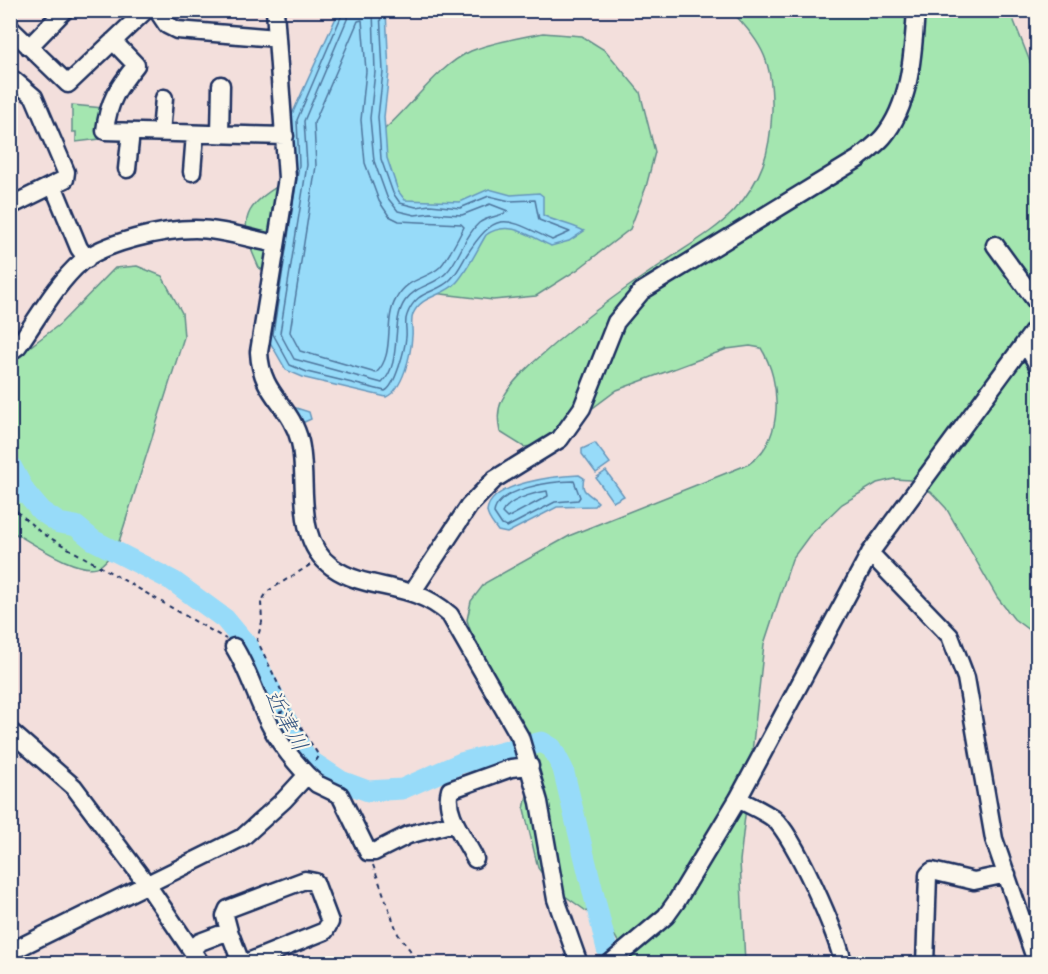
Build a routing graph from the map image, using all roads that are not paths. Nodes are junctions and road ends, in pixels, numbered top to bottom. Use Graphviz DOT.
graph roads {
  1 [pos="66,10"];
  2 [pos="146,10"];
  3 [pos="157,10"];
  4 [pos="275,10"];
  5 [pos="916,10"];
  6 [pos="10,28"];
  7 [pos="277,39"];
  8 [pos="113,41"];
  9 [pos="29,47"];
  10 [pos="14,80"];
  11 [pos="221,85"];
  12 [pos="164,98"];
  13 [pos="131,132"];
  14 [pos="161,133"];
  15 [pos="195,134"];
  16 [pos="220,134"];
  17 [pos="285,136"];
  18 [pos="128,169"];
  19 [pos="192,172"];
  20 [pos="53,185"];
  21 [pos="11,205"];
  22 [pos="276,244"];
  23 [pos="995,245"];
  24 [pos="87,259"];
  25 [pos="1038,304"];
  26 [pos="1038,325"];
  27 [pos="1025,342"];
  28 [pos="14,343"];
  29 [pos="1038,366"];
  30 [pos="870,553"];
  31 [pos="413,591"];
  32 [pos="234,647"];
  33 [pos="10,731"];
  34 [pos="530,766"];
  35 [pos="307,775"];
  36 [pos="738,799"];
  37 [pos="454,823"];
  38 [pos="475,859"];
  39 [pos="1006,874"];
  40 [pos="146,883"];
  41 [pos="229,931"];
  42 [pos="10,953"];
  43 [pos="197,956"];
  44 [pos="611,962"];
  45 [pos="18,963"];
  46 [pos="579,963"];
  47 [pos="843,963"];
  48 [pos="925,963"];
  49 [pos="1037,963"];
  1 -- 9 [label="street"];
  2 -- 8 [label="street"];
  3 -- 7 [label="street"];
  4 -- 7 [label="street"];
  5 -- 31 [label="street"];
  6 -- 9 [label="street"];
  7 -- 17 [label="street"];
  8 -- 9 [label="street"];
  8 -- 13 [label="street"];
  10 -- 20 [label="street"];
  11 -- 16 [label="street"];
  12 -- 14 [label="street"];
  13 -- 14 [label="street"];
  13 -- 18 [label="street"];
  14 -- 15 [label="street"];
  15 -- 16 [label="street"];
  15 -- 19 [label="street"];
  16 -- 17 [label="street"];
  17 -- 22 [label="street"];
  20 -- 21 [label="street"];
  20 -- 24 [label="street"];
  22 -- 24 [label="street"];
  22 -- 31 [label="street"];
  23 -- 25 [label="street"];
  24 -- 28 [label="street"];
  26 -- 27 [label="street"];
  27 -- 29 [label="street"];
  27 -- 30 [label="street"];
  30 -- 36 [label="street"];
  30 -- 39 [label="street"];
  31 -- 34 [label="street"];
  32 -- 35 [label="street"];
  33 -- 40 [label="street"];
  34 -- 37 [label="street"];
  34 -- 46 [label="street"];
  35 -- 37 [label="street"];
  35 -- 40 [label="street"];
  36 -- 44 [label="street"];
  36 -- 47 [label="street"];
  37 -- 38 [label="street"];
  39 -- 48 [label="street"];
  39 -- 49 [label="street"];
  40 -- 42 [label="street"];
  40 -- 43 [label="street"];
  41 -- 41 [label="street"];
  41 -- 43 [label="street"];
  42 -- 45 [label="street"];
}
